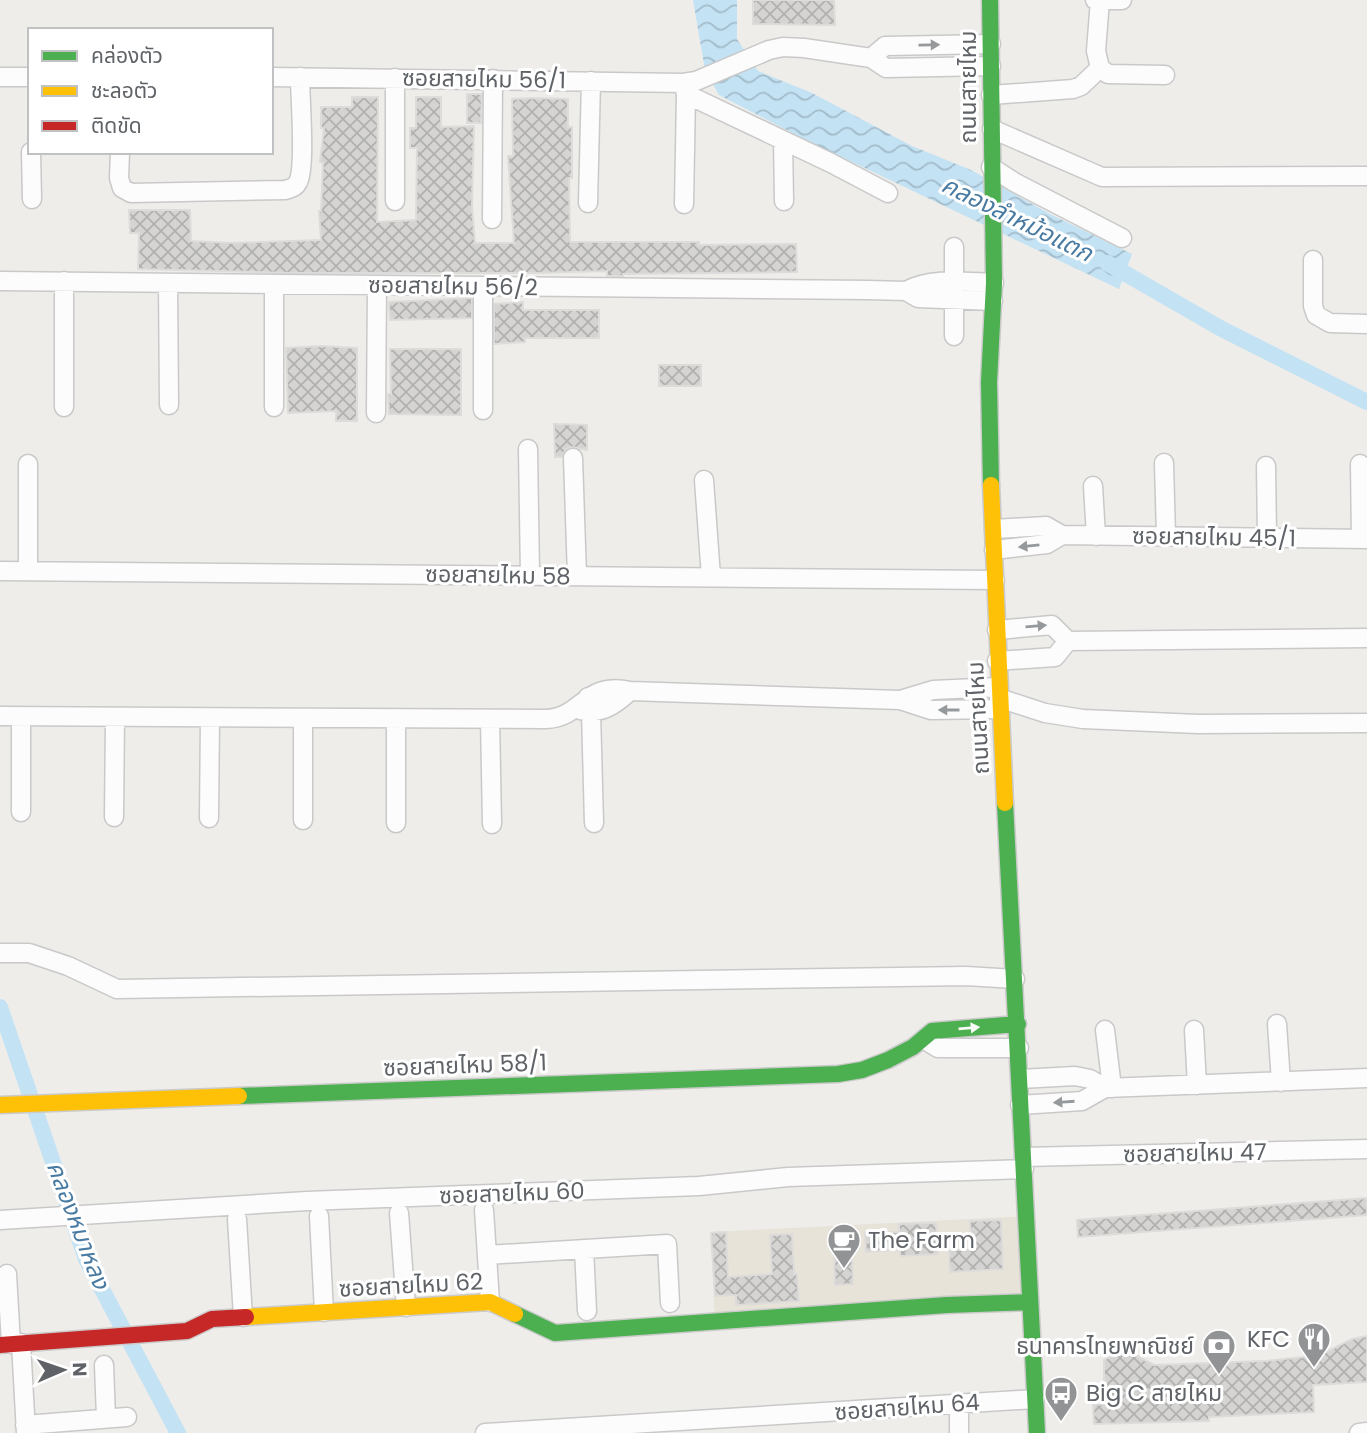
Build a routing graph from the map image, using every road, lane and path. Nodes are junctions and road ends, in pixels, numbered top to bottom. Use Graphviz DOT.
graph roads {
  1 [pos="990,0"];
  2 [pos="1098,0"];
  3 [pos="1122,0"];
  4 [pos="991,44"];
  5 [pos="871,58"];
  6 [pos="991,66"];
  7 [pos="1100,68"];
  8 [pos="1165,75"];
  9 [pos="0,77"];
  10 [pos="28,77"];
  11 [pos="273,77"];
  12 [pos="300,77"];
  13 [pos="395,78"];
  14 [pos="493,79"];
  15 [pos="591,81"];
  16 [pos="688,86"];
  17 [pos="991,95"];
  18 [pos="992,129"];
  19 [pos="783,140"];
  20 [pos="32,154"];
  21 [pos="120,154"];
  22 [pos="991,171"];
  23 [pos="1367,176"];
  24 [pos="888,192"];
  25 [pos="32,200"];
  26 [pos="395,201"];
  27 [pos="783,201"];
  28 [pos="588,203"];
  29 [pos="684,204"];
  30 [pos="492,219"];
  31 [pos="1122,238"];
  32 [pos="954,247"];
  33 [pos="1313,260"];
  34 [pos="0,281"];
  35 [pos="64,281"];
  36 [pos="953,282"];
  37 [pos="168,283"];
  38 [pos="274,284"];
  39 [pos="377,285"];
  40 [pos="483,287"];
  41 [pos="906,292"];
  42 [pos="994,292"];
  43 [pos="953,300"];
  44 [pos="1367,324"];
  45 [pos="954,336"];
  46 [pos="169,405"];
  47 [pos="64,407"];
  48 [pos="274,407"];
  49 [pos="483,410"];
  50 [pos="376,412"];
  51 [pos="528,449"];
  52 [pos="573,458"];
  53 [pos="1164,463"];
  54 [pos="28,464"];
  55 [pos="1360,464"];
  56 [pos="1266,466"];
  57 [pos="704,480"];
  58 [pos="1093,486"];
  59 [pos="994,529"];
  60 [pos="1062,535"];
  61 [pos="1096,536"];
  62 [pos="1166,536"];
  63 [pos="1267,537"];
  64 [pos="1364,539"];
  65 [pos="994,550"];
  66 [pos="0,571"];
  67 [pos="28,571"];
  68 [pos="530,576"];
  69 [pos="577,576"];
  70 [pos="711,577"];
  71 [pos="995,580"];
  72 [pos="997,630"];
  73 [pos="1367,638"];
  74 [pos="1068,641"];
  75 [pos="997,661"];
  76 [pos="999,698"];
  77 [pos="585,706"];
  78 [pos="0,716"];
  79 [pos="21,716"];
  80 [pos="115,718"];
  81 [pos="210,718"];
  82 [pos="303,719"];
  83 [pos="396,719"];
  84 [pos="490,719"];
  85 [pos="1367,723"];
  86 [pos="21,812"];
  87 [pos="114,817"];
  88 [pos="209,818"];
  89 [pos="303,820"];
  90 [pos="594,822"];
  91 [pos="396,823"];
  92 [pos="492,824"];
  93 [pos="0,953"];
  94 [pos="1015,979"];
  95 [pos="1018,1024"];
  96 [pos="1278,1024"];
  97 [pos="1105,1030"];
  98 [pos="1194,1030"];
  99 [pos="925,1040"];
  100 [pos="1019,1048"];
  101 [pos="1367,1078"];
  102 [pos="1020,1079"];
  103 [pos="1281,1082"];
  104 [pos="1197,1085"];
  105 [pos="1109,1088"];
  106 [pos="6,1104"];
  107 [pos="1020,1105"];
  108 [pos="1367,1149"];
  109 [pos="1024,1163"];
  110 [pos="484,1210"];
  111 [pos="400,1213"];
  112 [pos="319,1216"];
  113 [pos="237,1219"];
  114 [pos="0,1220"];
  115 [pos="583,1249"];
  116 [pos="487,1255"];
  117 [pos="7,1274"];
  118 [pos="490,1302"];
  119 [pos="1030,1302"];
  120 [pos="670,1303"];
  121 [pos="406,1307"];
  122 [pos="587,1311"];
  123 [pos="324,1312"];
  124 [pos="243,1317"];
  125 [pos="11,1344"];
  126 [pos="103,1365"];
  127 [pos="1035,1399"];
  128 [pos="958,1411"];
  129 [pos="127,1416"];
  130 [pos="106,1418"];
  131 [pos="25,1429"];
  132 [pos="1367,1432"];
  133 [pos="485,1433"];
  134 [pos="960,1433"];
  135 [pos="1037,1433"];
  136 [pos="1359,1433"];
  1 -- 4 [label="street, ถนนสายไหม"];
  2 -- 3 [label="street"];
  2 -- 7 [label="street"];
  5 -- 4 [label="street, one-way"];
  4 -- 6 [label="street, ถนนสายไหม"];
  5 -- 6 [label="street"];
  5 -- 16 [label="street"];
  6 -- 17 [label="street, ถนนสายไหม"];
  7 -- 8 [label="street"];
  7 -- 17 [label="street"];
  9 -- 10 [label="street"];
  11 -- 12 [label="street, ซอยสายไหม 56/1"];
  12 -- 13 [label="street, ซอยสายไหม 56/1"];
  12 -- 21 [label="street"];
  13 -- 14 [label="street, ซอยสายไหม 56/1"];
  13 -- 26 [label="street"];
  14 -- 15 [label="street, ซอยสายไหม 56/1"];
  14 -- 30 [label="street"];
  15 -- 16 [label="street, ซอยสายไหม 56/1"];
  15 -- 28 [label="street"];
  16 -- 19 [label="street"];
  16 -- 29 [label="street"];
  17 -- 18 [label="street, ถนนสายไหม"];
  18 -- 22 [label="street, ถนนสายไหม"];
  18 -- 23 [label="street"];
  19 -- 24 [label="street"];
  19 -- 27 [label="street"];
  20 -- 25 [label="street"];
  22 -- 31 [label="street"];
  22 -- 42 [label="street, ถนนสายไหม"];
  32 -- 36 [label="street"];
  33 -- 44 [label="street"];
  34 -- 35 [label="street, ซอยสายไหม 56/2"];
  35 -- 37 [label="street, ซอยสายไหม 56/2"];
  35 -- 47 [label="street"];
  36 -- 41 [label="street, ซอยสายไหม 56/2"];
  36 -- 42 [label="street, ซอยสายไหม 56/2"];
  36 -- 43 [label="street"];
  37 -- 38 [label="street, ซอยสายไหม 56/2"];
  37 -- 46 [label="street"];
  38 -- 39 [label="street, ซอยสายไหม 56/2"];
  38 -- 48 [label="street"];
  39 -- 40 [label="street, ซอยสายไหม 56/2"];
  39 -- 50 [label="street"];
  40 -- 41 [label="street, ซอยสายไหม 56/2"];
  40 -- 49 [label="street"];
  41 -- 43 [label="street, ซอยสายไหม 56/2"];
  42 -- 43 [label="street, ซอยสายไหม 56/2"];
  42 -- 59 [label="street, ถนนสายไหม"];
  43 -- 45 [label="street"];
  51 -- 68 [label="street"];
  52 -- 69 [label="street"];
  53 -- 62 [label="street"];
  54 -- 67 [label="street"];
  55 -- 64 [label="street"];
  56 -- 63 [label="street"];
  57 -- 70 [label="street"];
  58 -- 61 [label="street"];
  59 -- 60 [label="street, ซอยสายไหม 45/1"];
  59 -- 65 [label="street, ถนนสายไหม"];
  60 -- 61 [label="street, ซอยสายไหม 45/1"];
  60 -- 65 [label="street, ซอยสายไหม 45/1, one-way"];
  61 -- 62 [label="street, ซอยสายไหม 45/1"];
  62 -- 63 [label="street, ซอยสายไหม 45/1"];
  63 -- 64 [label="street, ซอยสายไหม 45/1"];
  65 -- 71 [label="street, ถนนสายไหม"];
  66 -- 67 [label="street, ซอยสายไหม 58"];
  67 -- 68 [label="street, ซอยสายไหม 58"];
  68 -- 69 [label="street, ซอยสายไหม 58"];
  69 -- 70 [label="street, ซอยสายไหม 58"];
  70 -- 71 [label="street, ซอยสายไหม 58"];
  71 -- 72 [label="street, ถนนสายไหม"];
  72 -- 74 [label="street, one-way"];
  72 -- 75 [label="street, ถนนสายไหม"];
  73 -- 74 [label="street"];
  74 -- 75 [label="street"];
  75 -- 76 [label="street, ถนนสายไหม"];
  76 -- 77 [label="street"];
  76 -- 85 [label="street"];
  76 -- 94 [label="street, ถนนสายไหม"];
  77 -- 84 [label="street"];
  77 -- 90 [label="street"];
  78 -- 79 [label="street"];
  79 -- 80 [label="street"];
  79 -- 86 [label="street"];
  80 -- 81 [label="street"];
  80 -- 87 [label="street"];
  81 -- 82 [label="street"];
  81 -- 88 [label="street"];
  82 -- 83 [label="street"];
  82 -- 89 [label="street"];
  83 -- 84 [label="street"];
  83 -- 91 [label="street"];
  84 -- 92 [label="street"];
  93 -- 94 [label="street"];
  94 -- 95 [label="street, ถนนสายไหม"];
  99 -- 95 [label="street, ซอยสายไหม 58/1, one-way"];
  95 -- 100 [label="street, ถนนสายไหม"];
  96 -- 103 [label="street"];
  97 -- 105 [label="street"];
  98 -- 104 [label="street"];
  99 -- 100 [label="street"];
  99 -- 106 [label="street, ซอยสายไหม 58/1"];
  100 -- 102 [label="street, ถนนสายไหม"];
  101 -- 103 [label="street"];
  102 -- 105 [label="street"];
  102 -- 107 [label="street, ถนนสายไหม"];
  103 -- 104 [label="street"];
  104 -- 105 [label="street"];
  105 -- 107 [label="street, one-way"];
  107 -- 109 [label="street, ถนนสายไหม"];
  108 -- 109 [label="street, ซอยสายไหม 47"];
  109 -- 114 [label="street, ซอยสายไหม 60"];
  109 -- 119 [label="street, ถนนสายไหม"];
  110 -- 116 [label="street"];
  111 -- 121 [label="street"];
  112 -- 123 [label="street"];
  113 -- 124 [label="street"];
  115 -- 116 [label="street"];
  115 -- 120 [label="street"];
  115 -- 122 [label="street"];
  116 -- 118 [label="street"];
  117 -- 125 [label="street"];
  118 -- 119 [label="street, ซอยสายไหม 62"];
  118 -- 121 [label="street, ซอยสายไหม 62"];
  119 -- 127 [label="street, ถนนสายไหม"];
  121 -- 123 [label="street, ซอยสายไหม 62"];
  123 -- 124 [label="street, ซอยสายไหม 62"];
  124 -- 125 [label="street, ซอยสายไหม 62"];
  125 -- 131 [label="street"];
  126 -- 130 [label="street"];
  127 -- 133 [label="street, ซอยสายไหม 64"];
  127 -- 135 [label="street, ถนนสายไหม"];
  128 -- 134 [label="street, ซอยสายไหม 64"];
  129 -- 130 [label="street"];
  130 -- 131 [label="street"];
  132 -- 136 [label="street"];
}
